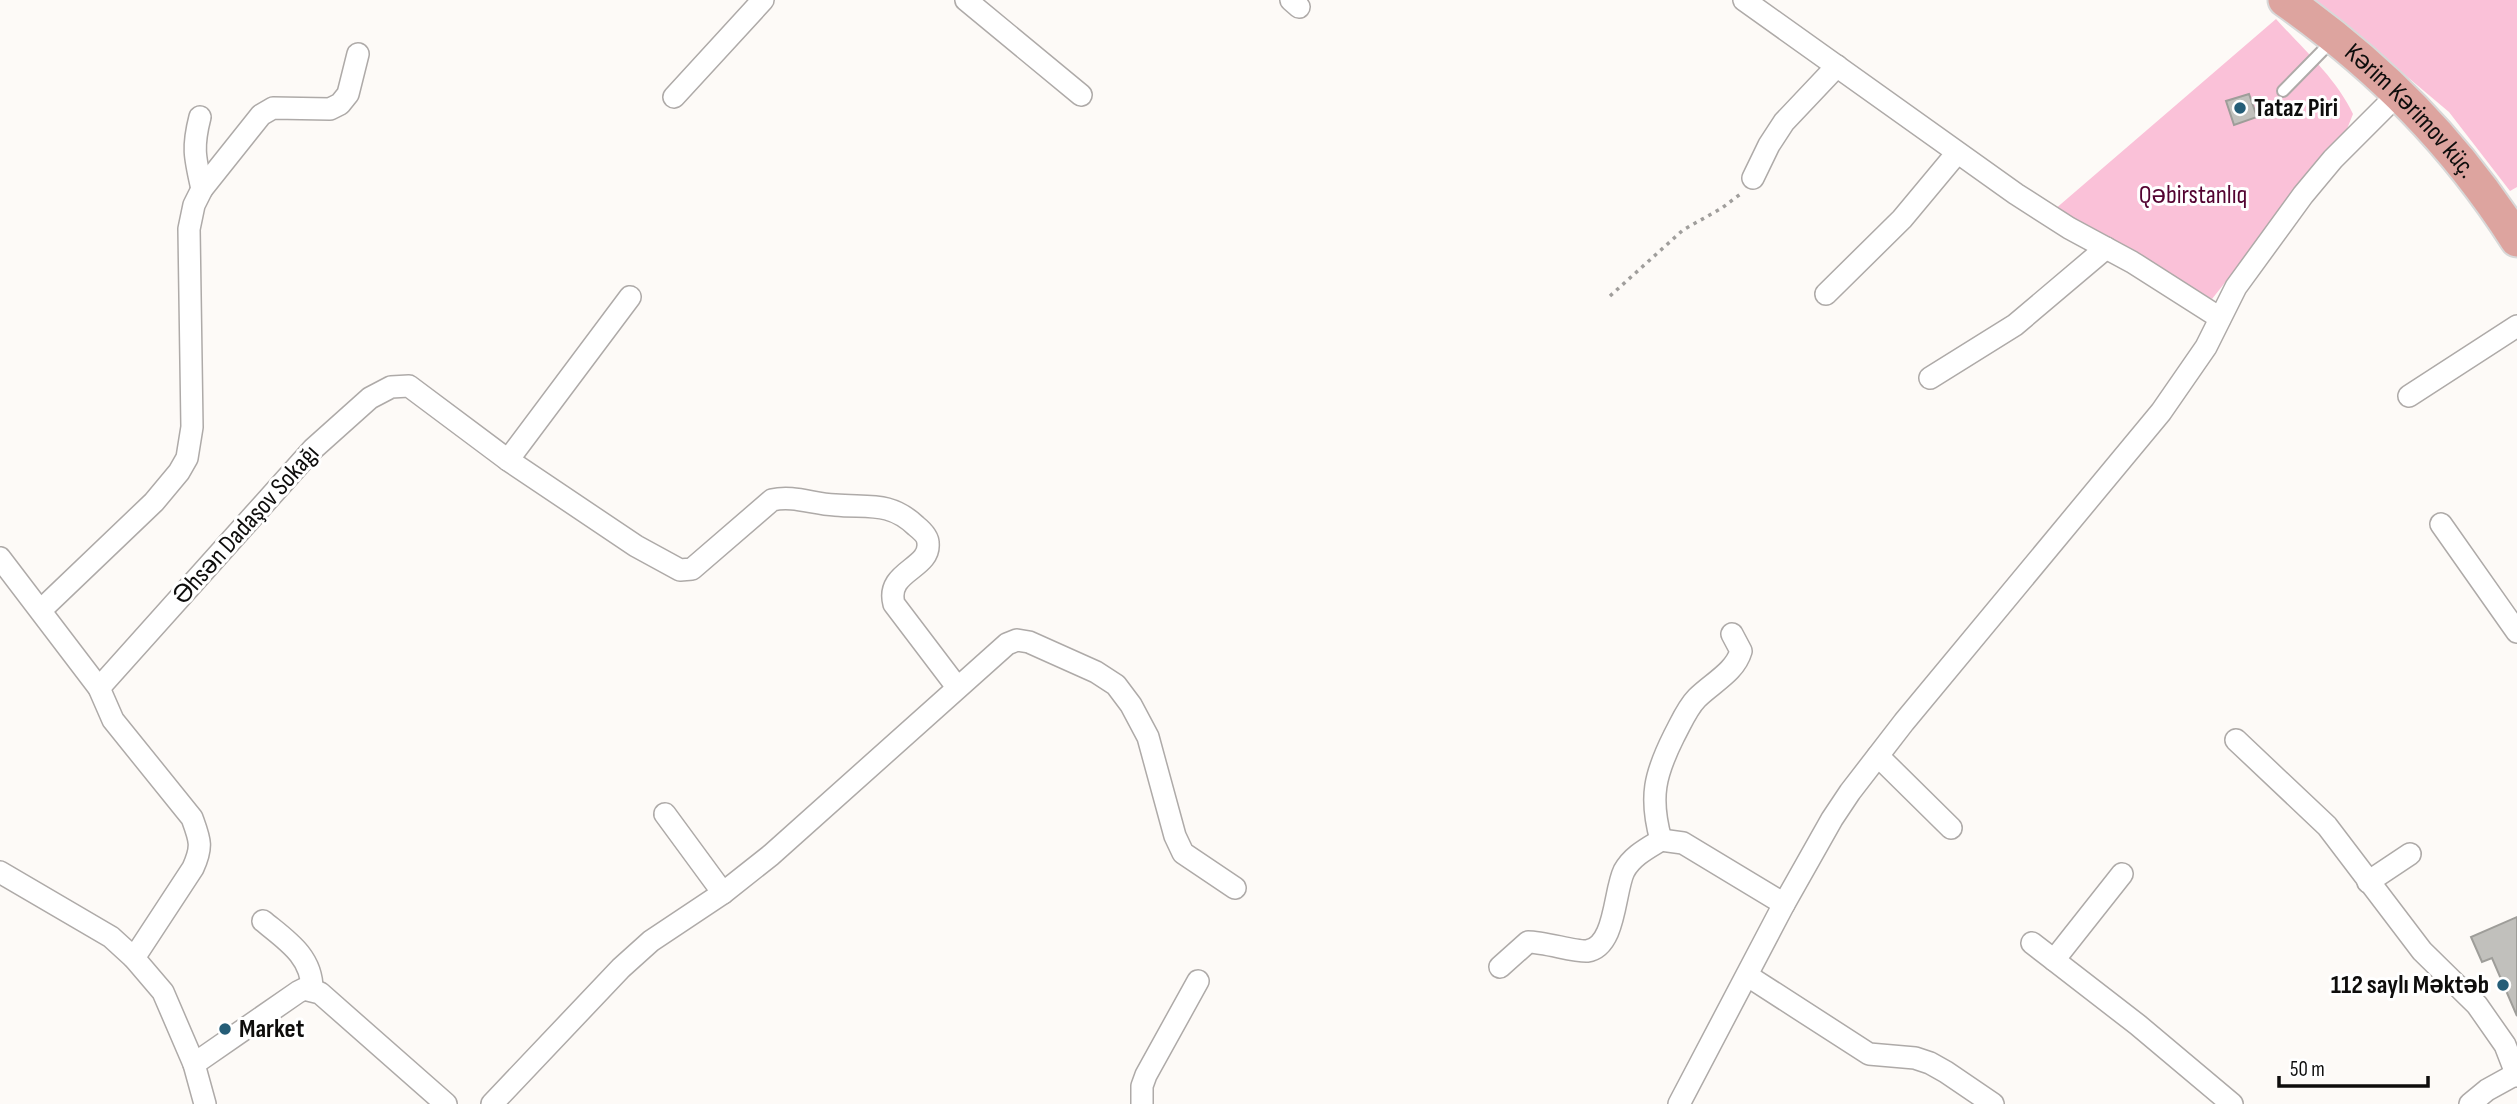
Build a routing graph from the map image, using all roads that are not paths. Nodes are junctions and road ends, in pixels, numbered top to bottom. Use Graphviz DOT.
graph roads {
  1 [pos="763,0"];
  2 [pos="966,0"];
  3 [pos="1744,0"];
  4 [pos="2285,0"];
  5 [pos="2335,38"];
  6 [pos="358,54"];
  7 [pos="1837,66"];
  8 [pos="2283,91"];
  9 [pos="2399,93"];
  10 [pos="1081,95"];
  11 [pos="674,97"];
  12 [pos="200,117"];
  13 [pos="1957,153"];
  14 [pos="1753,178"];
  15 [pos="202,189"];
  16 [pos="2517,240"];
  17 [pos="2106,248"];
  18 [pos="1826,294"];
  19 [pos="629,297"];
  20 [pos="2220,318"];
  21 [pos="2517,326"];
  22 [pos="1930,378"];
  23 [pos="2409,396"];
  24 [pos="508,460"];
  25 [pos="2441,524"];
  26 [pos="0,558"];
  27 [pos="41,610"];
  28 [pos="2517,632"];
  29 [pos="1732,634"];
  30 [pos="957,687"];
  31 [pos="99,688"];
  32 [pos="2236,740"];
  33 [pos="1878,756"];
  34 [pos="665,814"];
  35 [pos="1951,828"];
  36 [pos="1661,840"];
  37 [pos="2410,854"];
  38 [pos="0,872"];
  39 [pos="2122,874"];
  40 [pos="2368,882"];
  41 [pos="1235,888"];
  42 [pos="723,893"];
  43 [pos="1784,904"];
  44 [pos="263,921"];
  45 [pos="2032,943"];
  46 [pos="134,958"];
  47 [pos="2054,960"];
  48 [pos="1500,967"];
  49 [pos="1748,976"];
  50 [pos="1198,981"];
  51 [pos="312,989"];
  52 [pos="194,1064"];
  53 [pos="2516,1075"];
  54 [pos="205,1104"];
  55 [pos="446,1104"];
  56 [pos="492,1104"];
  57 [pos="1142,1104"];
  58 [pos="1678,1104"];
  59 [pos="1993,1104"];
  60 [pos="2232,1104"];
  61 [pos="2470,1104"];
  1 -- 11 [label="street"];
  2 -- 10 [label="street"];
  3 -- 7 [label="street"];
  4 -- 5 [label="main road, Kərim Kərimov küç."];
  5 -- 8 [label="lane"];
  5 -- 9 [label="main road, Kərim Kərimov küç."];
  6 -- 15 [label="street"];
  7 -- 13 [label="street"];
  7 -- 14 [label="street"];
  9 -- 16 [label="main road, Kərim Kərimov küç."];
  9 -- 20 [label="street"];
  12 -- 15 [label="street"];
  13 -- 17 [label="street"];
  13 -- 18 [label="street"];
  15 -- 27 [label="street"];
  17 -- 20 [label="street"];
  17 -- 22 [label="street"];
  19 -- 24 [label="street"];
  20 -- 33 [label="street"];
  21 -- 23 [label="street"];
  24 -- 30 [label="street"];
  24 -- 31 [label="street, Əhsən Dadaşov Sokağı"];
  25 -- 28 [label="street"];
  26 -- 27 [label="street"];
  27 -- 31 [label="street"];
  29 -- 36 [label="street"];
  30 -- 41 [label="street"];
  30 -- 42 [label="street"];
  31 -- 46 [label="street"];
  32 -- 40 [label="street"];
  33 -- 35 [label="street"];
  33 -- 43 [label="street"];
  34 -- 42 [label="street"];
  36 -- 43 [label="street"];
  36 -- 48 [label="street"];
  37 -- 40 [label="street"];
  38 -- 46 [label="street"];
  39 -- 47 [label="street"];
  40 -- 53 [label="street"];
  42 -- 56 [label="street"];
  43 -- 49 [label="street"];
  44 -- 51 [label="street"];
  45 -- 47 [label="street"];
  46 -- 52 [label="street"];
  47 -- 60 [label="street"];
  49 -- 58 [label="street"];
  49 -- 59 [label="street"];
  50 -- 57 [label="street"];
  51 -- 52 [label="street"];
  51 -- 55 [label="street"];
  52 -- 54 [label="street"];
  53 -- 61 [label="street"];
}
